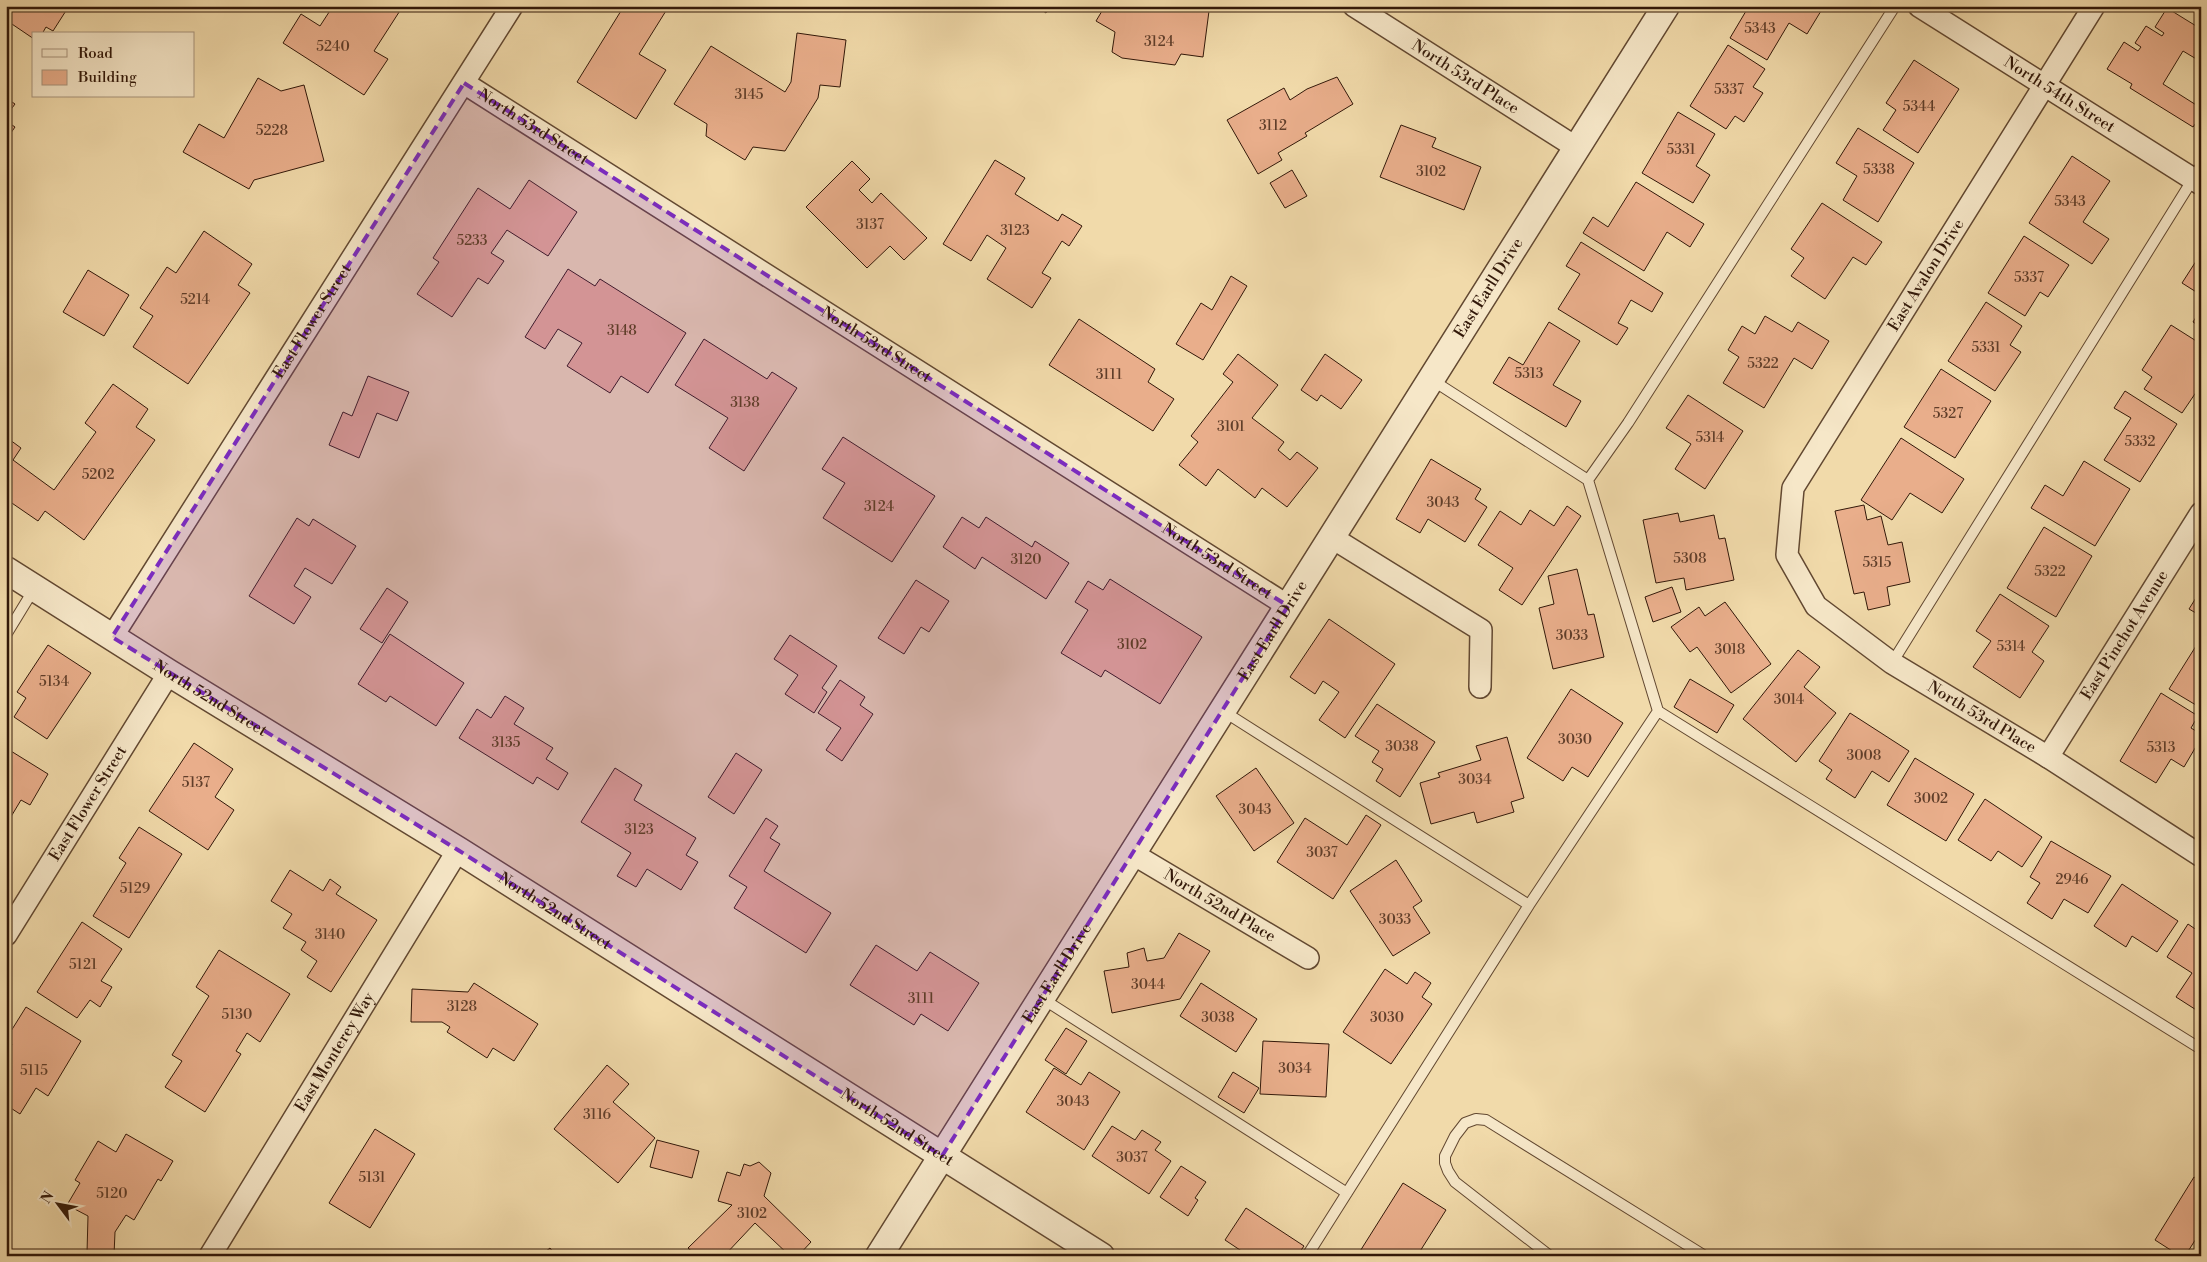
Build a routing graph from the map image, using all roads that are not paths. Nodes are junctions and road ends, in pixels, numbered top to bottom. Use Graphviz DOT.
graph roads {
  1 [pos="512,6"];
  2 [pos="1354,6"];
  3 [pos="1666,6"];
  4 [pos="1895,6"];
  5 [pos="1918,6"];
  6 [pos="2094,6"];
  7 [pos="464,83"];
  8 [pos="2044,86"];
  9 [pos="1577,148"];
  10 [pos="2198,176"];
  11 [pos="1431,379"];
  12 [pos="1588,480"];
  13 [pos="2201,513"];
  14 [pos="1331,537"];
  15 [pos="1787,555"];
  16 [pos="6,570"];
  17 [pos="34,588"];
  18 [pos="1288,606"];
  19 [pos="6,635"];
  20 [pos="112,637"];
  21 [pos="1892,663"];
  22 [pos="170,673"];
  23 [pos="1480,687"];
  24 [pos="1222,710"];
  25 [pos="1658,711"];
  26 [pos="2048,757"];
  27 [pos="458,850"];
  28 [pos="1133,854"];
  29 [pos="2201,856"];
  30 [pos="1529,905"];
  31 [pos="6,935"];
  32 [pos="1308,958"];
  33 [pos="1042,998"];
  34 [pos="2201,1049"];
  35 [pos="942,1156"];
  36 [pos="1347,1193"];
  37 [pos="210,1256"];
  38 [pos="879,1256"];
  39 [pos="1102,1256"];
  40 [pos="1307,1256"];
  41 [pos="1550,1256"];
  42 [pos="1705,1256"];
  1 -- 7 [label="street, East Flower Street"];
  2 -- 9 [label="street, North 53rd Place"];
  3 -- 9 [label="street, East Earll Drive"];
  4 -- 12 [label="lane"];
  5 -- 8 [label="street, North 54th Street"];
  6 -- 8 [label="street, East Avalon Drive"];
  7 -- 18 [label="street, North 53rd Street"];
  7 -- 20 [label="street, East Flower Street"];
  8 -- 10 [label="street, North 54th Street"];
  8 -- 15 [label="street, East Avalon Drive"];
  9 -- 11 [label="street, East Earll Drive"];
  10 -- 21 [label="lane"];
  11 -- 12 [label="lane"];
  11 -- 14 [label="street, East Earll Drive"];
  12 -- 25 [label="lane"];
  13 -- 26 [label="street, East Pinchot Avenue"];
  14 -- 18 [label="street, East Earll Drive"];
  14 -- 23 [label="street"];
  15 -- 21 [label="street, North 53rd Place"];
  16 -- 17 [label="street, North 52nd Street"];
  17 -- 19 [label="lane"];
  17 -- 20 [label="street, North 52nd Street"];
  18 -- 24 [label="street, East Earll Drive"];
  20 -- 22 [label="street, North 52nd Street"];
  21 -- 26 [label="street, North 53rd Place"];
  22 -- 27 [label="street, North 52nd Street"];
  22 -- 31 [label="street, East Flower Street"];
  24 -- 28 [label="street, East Earll Drive"];
  24 -- 30 [label="lane"];
  25 -- 30 [label="lane"];
  25 -- 34 [label="lane"];
  26 -- 29 [label="street, North 53rd Place"];
  27 -- 35 [label="street, North 52nd Street"];
  27 -- 37 [label="street, East Monterey Way"];
  28 -- 32 [label="street, North 52nd Place"];
  28 -- 33 [label="street, East Earll Drive"];
  30 -- 36 [label="lane"];
  33 -- 35 [label="street, East Earll Drive"];
  33 -- 36 [label="lane"];
  35 -- 38 [label="street, East Earll Drive"];
  35 -- 39 [label="street, North 52nd Street"];
  36 -- 40 [label="lane"];
  41 -- 42 [label="lane"];
}
